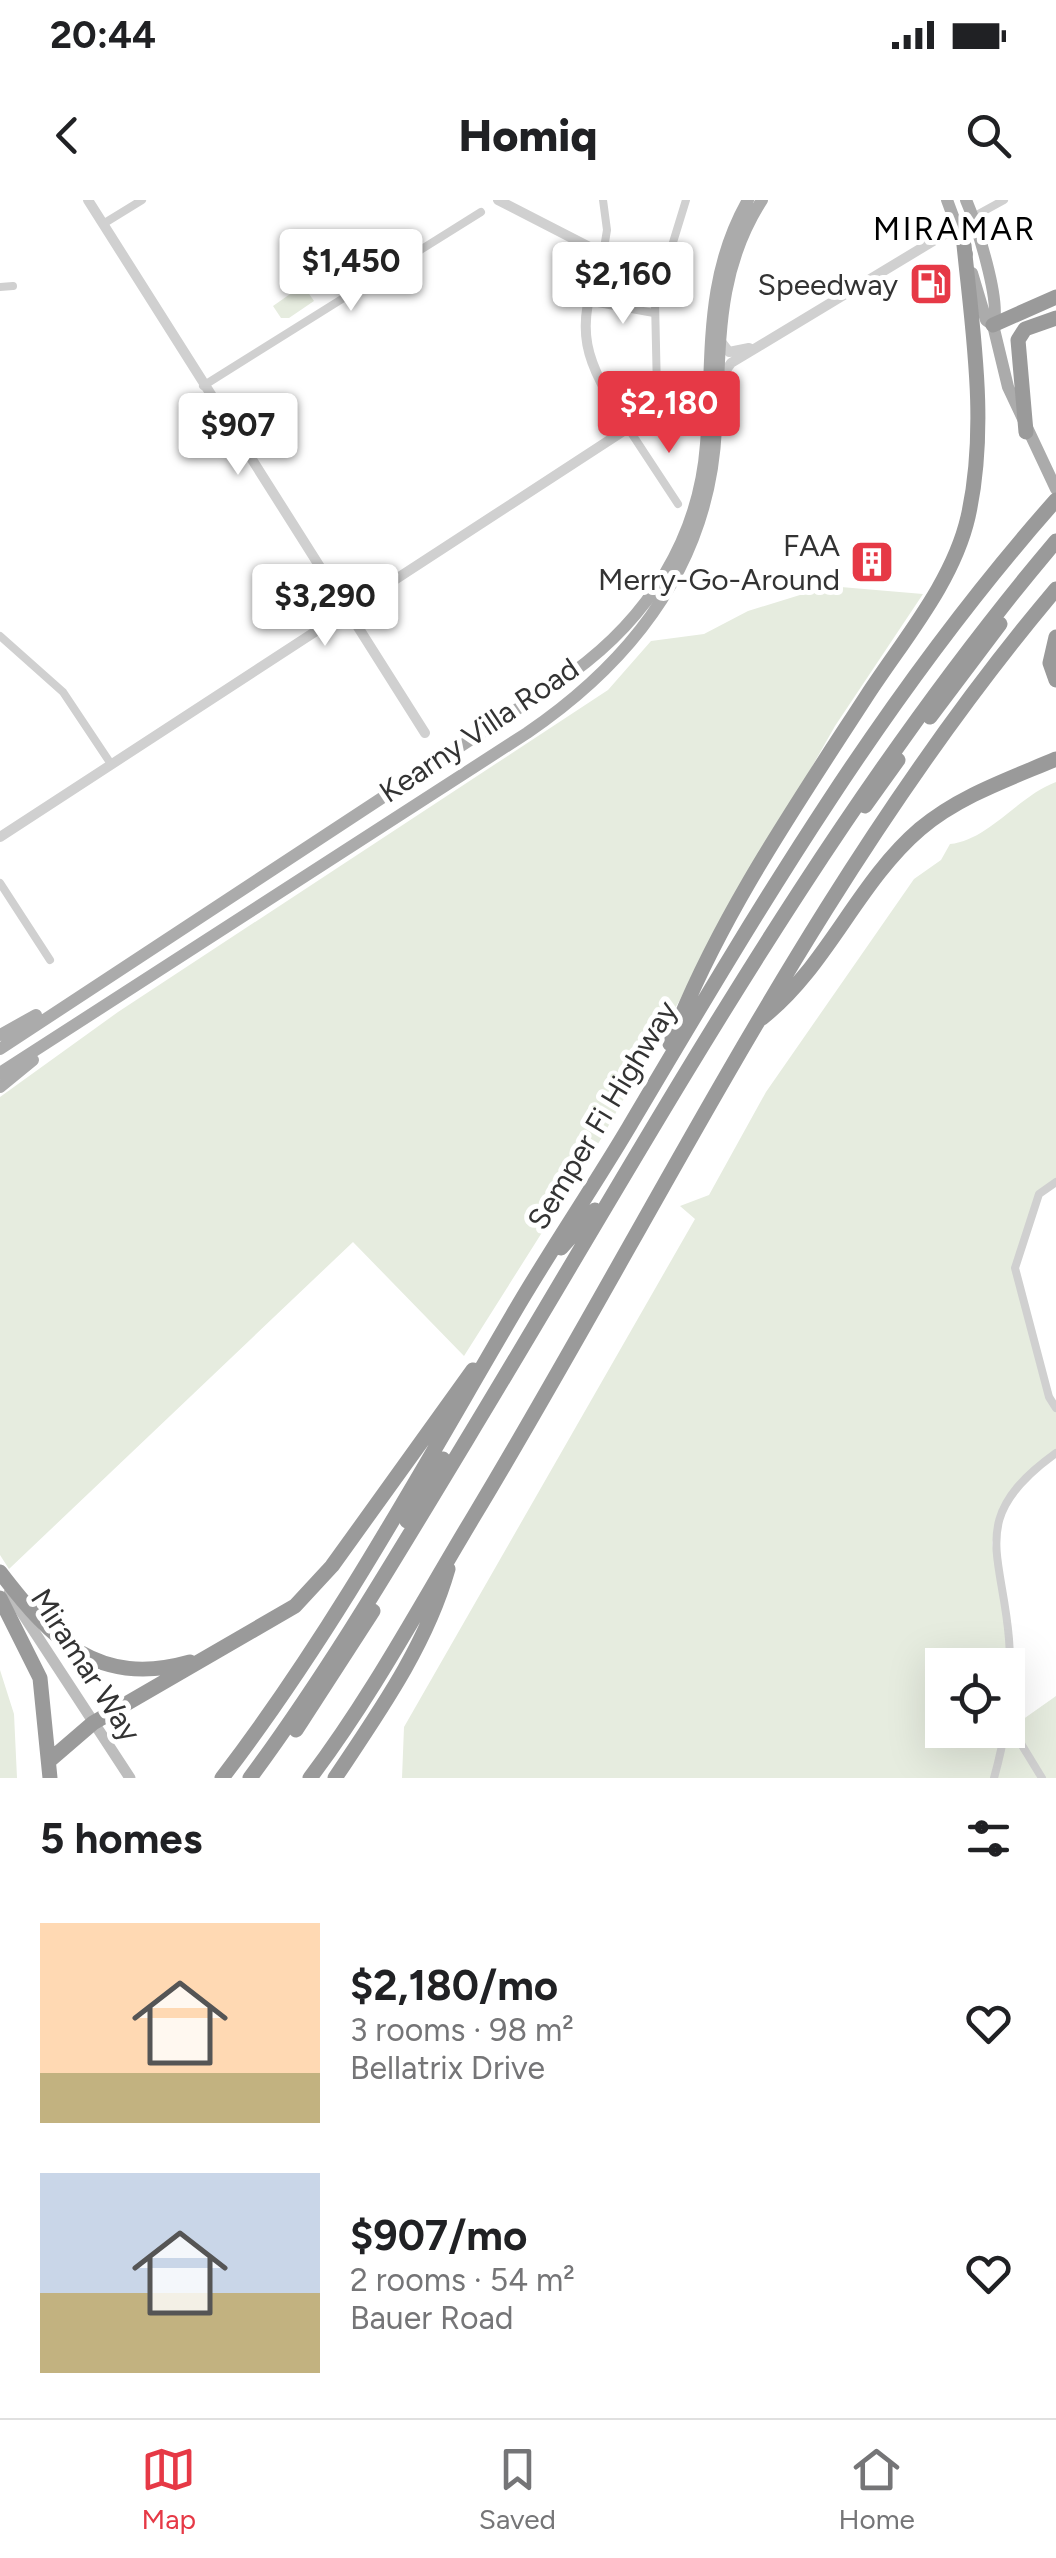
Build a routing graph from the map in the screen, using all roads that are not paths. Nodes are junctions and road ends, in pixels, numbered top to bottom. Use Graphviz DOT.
graph roads {
  1 [pos="88,200"];
  2 [pos="142,200"];
  3 [pos="498,200"];
  4 [pos="603,200"];
  5 [pos="686,200"];
  6 [pos="748,200"];
  7 [pos="762,200"];
  8 [pos="946,200"];
  9 [pos="966,200"];
  10 [pos="1004,200"];
  11 [pos="481,212"];
  12 [pos="973,217"];
  13 [pos="103,224"];
  14 [pos="958,226"];
  15 [pos="964,244"];
  16 [pos="602,254"];
  17 [pos="663,273"];
  18 [pos="13,286"];
  19 [pos="0,287"];
  20 [pos="1056,297"];
  21 [pos="598,303"];
  22 [pos="654,313"];
  23 [pos="1056,318"];
  24 [pos="993,325"];
  25 [pos="718,334"];
  26 [pos="760,344"];
  27 [pos="717,383"];
  28 [pos="204,386"];
  29 [pos="656,391"];
  30 [pos="628,428"];
  31 [pos="1026,432"];
  32 [pos="1056,494"];
  33 [pos="678,504"];
  34 [pos="1056,541"];
  35 [pos="1056,557"];
  36 [pos="1056,589"];
  37 [pos="348,609"];
  38 [pos="0,636"];
  39 [pos="1056,637"];
  40 [pos="1056,680"];
  41 [pos="425,733"];
  42 [pos="1056,759"];
  43 [pos="110,764"];
  44 [pos="0,837"];
  45 [pos="0,884"];
  46 [pos="50,960"];
  47 [pos="66,1002"];
  48 [pos="754,1025"];
  49 [pos="0,1034"];
  50 [pos="38,1048"];
  51 [pos="0,1049"];
  52 [pos="0,1073"];
  53 [pos="654,1085"];
  54 [pos="0,1087"];
  55 [pos="640,1150"];
  56 [pos="1056,1182"];
  57 [pos="548,1258"];
  58 [pos="511,1318"];
  59 [pos="1056,1408"];
  60 [pos="446,1435"];
  61 [pos="1056,1453"];
  62 [pos="453,1551"];
  63 [pos="0,1576"];
  64 [pos="0,1598"];
  65 [pos="356,1619"];
  66 [pos="1009,1648"];
  67 [pos="209,1657"];
  68 [pos="93,1723"];
  69 [pos="1002,1748"];
  70 [pos="1024,1748"];
  71 [pos="50,1760"];
  72 [pos="50,1778"];
  73 [pos="130,1778"];
  74 [pos="222,1778"];
  75 [pos="250,1778"];
  76 [pos="262,1778"];
  77 [pos="310,1778"];
  78 [pos="335,1778"];
  79 [pos="994,1778"];
  80 [pos="1042,1778"];
  1 -- 13 [label="street"];
  2 -- 13 [label="street"];
  3 -- 16 [label="street"];
  4 -- 16 [label="street"];
  5 -- 17 [label="street"];
  6 -- 47 [label="main road, Kearny Villa Road"];
  7 -- 25 [label="main road, Kearny Villa Road"];
  8 -- 14 [label="main road"];
  9 -- 12 [label="main road"];
  10 -- 12 [label="street"];
  11 -- 28 [label="street"];
  12 -- 14 [label="street"];
  12 -- 24 [label="main road"];
  13 -- 28 [label="street"];
  14 -- 15 [label="main road"];
  14 -- 26 [label="street"];
  15 -- 24 [label="main road"];
  15 -- 53 [label="highway"];
  16 -- 17 [label="street"];
  16 -- 30 [label="street"];
  17 -- 22 [label="street"];
  18 -- 19 [label="street"];
  20 -- 24 [label="highway"];
  21 -- 22 [label="street"];
  22 -- 29 [label="street"];
  23 -- 31 [label="highway"];
  24 -- 31 [label="main road"];
  25 -- 26 [label="street"];
  25 -- 27 [label="main road, Kearny Villa Road"];
  26 -- 27 [label="street"];
  27 -- 50 [label="main road, Kearny Villa Road"];
  28 -- 37 [label="street"];
  30 -- 33 [label="street"];
  30 -- 37 [label="street"];
  31 -- 32 [label="main road"];
  32 -- 53 [label="highway, Semper Fi Highway"];
  34 -- 55 [label="highway"];
  35 -- 76 [label="highway"];
  36 -- 48 [label="highway"];
  37 -- 41 [label="street"];
  37 -- 43 [label="street"];
  38 -- 43 [label="street"];
  39 -- 40 [label="highway"];
  42 -- 48 [label="highway"];
  43 -- 44 [label="street"];
  45 -- 46 [label="street"];
  47 -- 49 [label="main road"];
  47 -- 51 [label="main road, Kearny Villa Road"];
  48 -- 62 [label="highway"];
  50 -- 52 [label="main road, Kearny Villa Road"];
  50 -- 54 [label="main road"];
  53 -- 57 [label="highway, Semper Fi Highway"];
  55 -- 57 [label="highway"];
  55 -- 65 [label="highway"];
  56 -- 59 [label="street"];
  57 -- 58 [label="highway, Semper Fi Highway"];
  58 -- 60 [label="highway, Semper Fi Highway"];
  58 -- 67 [label="highway"];
  60 -- 65 [label="highway"];
  60 -- 74 [label="highway, Semper Fi Highway"];
  61 -- 66 [label="street"];
  62 -- 77 [label="highway"];
  62 -- 78 [label="highway"];
  63 -- 67 [label="highway"];
  63 -- 68 [label="main road, Miramar Way"];
  64 -- 71 [label="highway"];
  65 -- 75 [label="highway"];
  67 -- 68 [label="highway"];
  68 -- 71 [label="highway"];
  68 -- 73 [label="main road, Miramar Way"];
  69 -- 79 [label="street"];
  70 -- 80 [label="street"];
  71 -- 72 [label="highway"];
}
